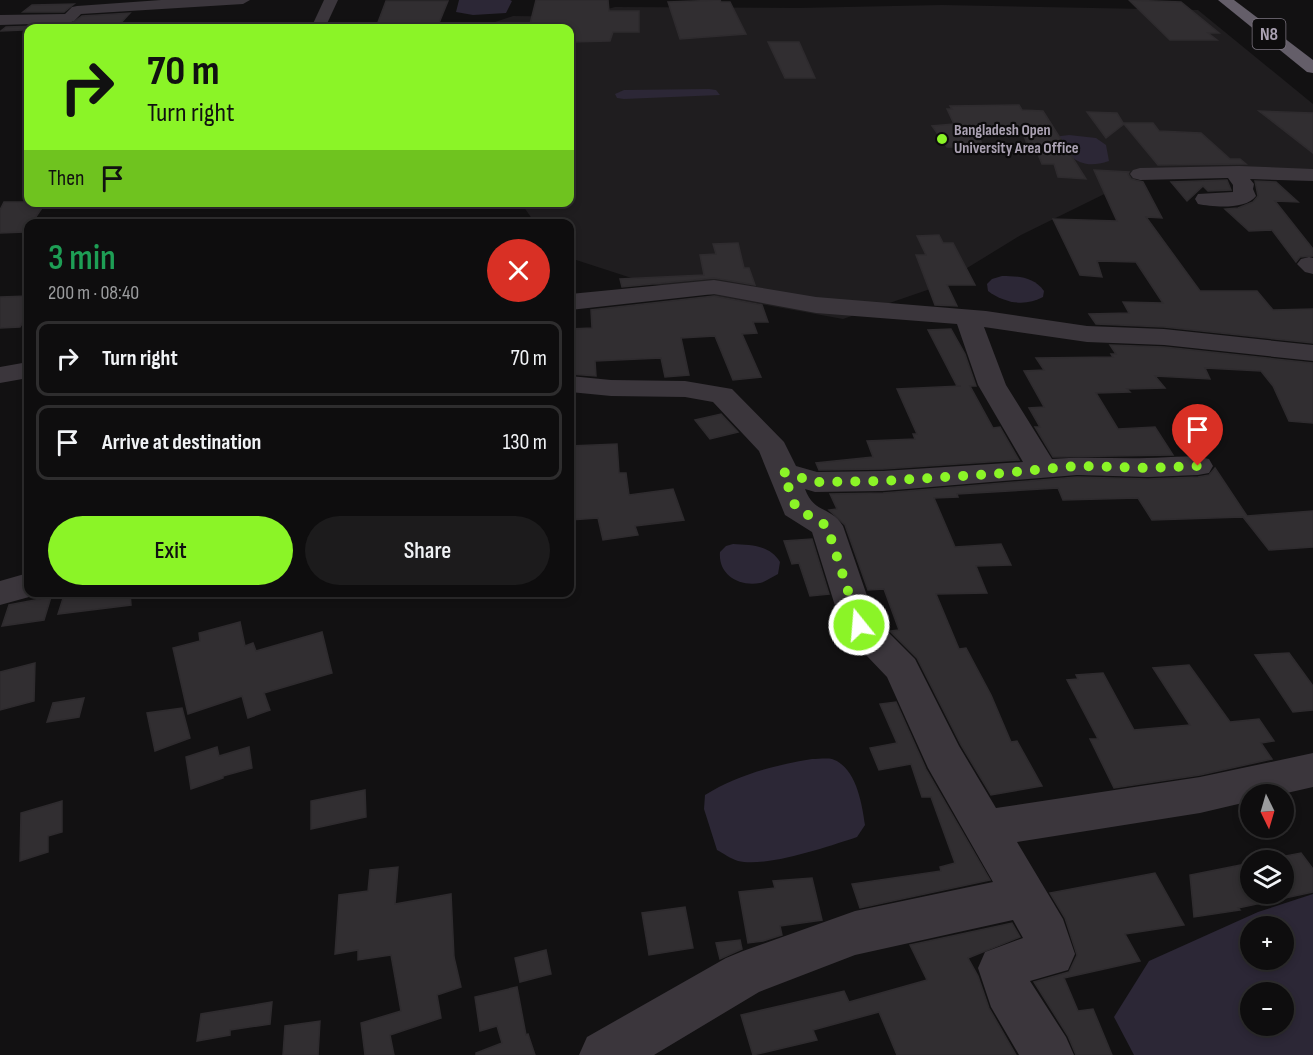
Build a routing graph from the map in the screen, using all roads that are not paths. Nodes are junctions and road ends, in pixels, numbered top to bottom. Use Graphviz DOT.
graph roads {
  1 [pos="243,0"];
  2 [pos="331,0"];
  3 [pos="1225,0"];
  4 [pos="0,20"];
  5 [pos="320,24"];
  6 [pos="1310,63"];
  7 [pos="1140,174"];
  8 [pos="1313,175"];
  9 [pos="1237,177"];
  10 [pos="1206,199"];
  11 [pos="574,302"];
  12 [pos="969,318"];
  13 [pos="1313,353"];
  14 [pos="24,371"];
  15 [pos="0,375"];
  16 [pos="574,384"];
  17 [pos="1198,466"];
  18 [pos="1044,470"];
  19 [pos="783,472"];
  20 [pos="24,586"];
  21 [pos="0,593"];
  22 [pos="1313,770"];
  23 [pos="986,828"];
  24 [pos="1025,896"];
  25 [pos="605,1055"];
  26 [pos="1048,1055"];
  1 -- 4 [label="street"];
  2 -- 5 [label="street"];
  3 -- 6 [label="highway, N8"];
  7 -- 8 [label="street"];
  9 -- 10 [label="street"];
  11 -- 12 [label="street"];
  12 -- 13 [label="street"];
  12 -- 18 [label="street"];
  14 -- 15 [label="street"];
  16 -- 19 [label="street"];
  17 -- 18 [label="street"];
  18 -- 19 [label="street"];
  19 -- 23 [label="street"];
  20 -- 21 [label="street"];
  22 -- 23 [label="street"];
  23 -- 24 [label="street"];
  24 -- 25 [label="street"];
  24 -- 26 [label="street"];
}
